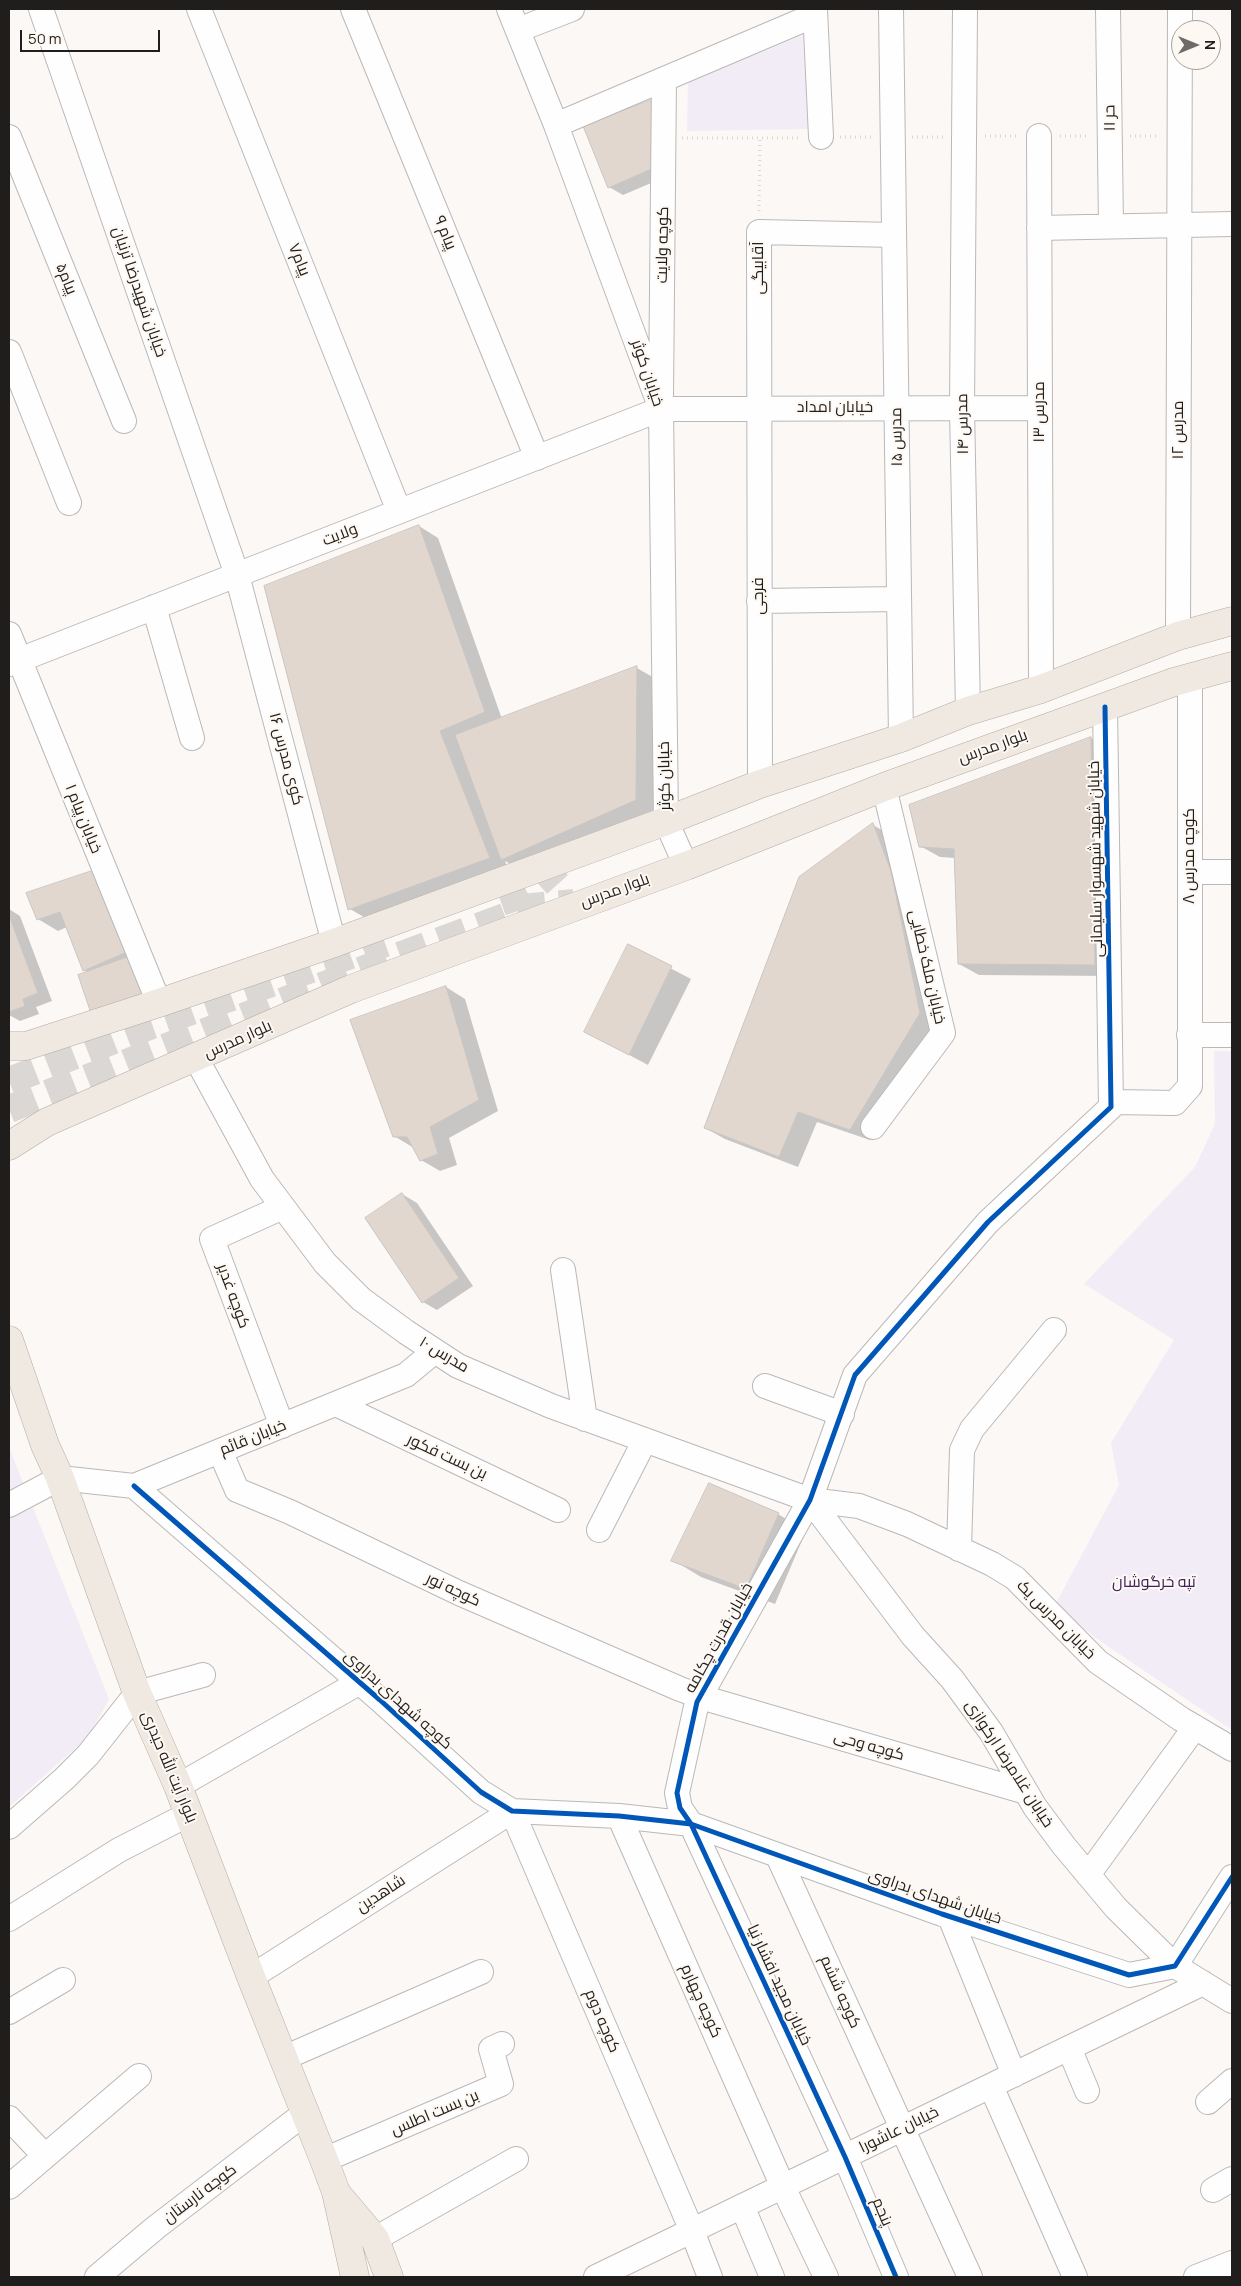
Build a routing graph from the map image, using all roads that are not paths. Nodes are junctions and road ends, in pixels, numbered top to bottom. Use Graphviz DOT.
graph roads {
  1 [pos="41,9"];
  2 [pos="199,9"];
  3 [pos="353,9"];
  4 [pos="572,9"];
  5 [pos="891,9"];
  6 [pos="965,9"];
  7 [pos="1108,9"];
  8 [pos="1180,9"];
  9 [pos="815,12"];
  10 [pos="513,19"];
  11 [pos="664,80"];
  12 [pos="556,125"];
  13 [pos="1039,136"];
  14 [pos="9,137"];
  15 [pos="821,137"];
  16 [pos="1232,224"];
  17 [pos="1179,225"];
  18 [pos="1111,226"];
  19 [pos="1039,228"];
  20 [pos="894,235"];
  21 [pos="9,352"];
  22 [pos="896,408"];
  23 [pos="962,408"];
  24 [pos="1040,408"];
  25 [pos="661,409"];
  26 [pos="758,409"];
  27 [pos="124,421"];
  28 [pos="536,458"];
  29 [pos="69,503"];
  30 [pos="399,512"];
  31 [pos="237,575"];
  32 [pos="899,599"];
  33 [pos="759,601"];
  34 [pos="154,608"];
  35 [pos="1232,621"];
  36 [pos="9,634"];
  37 [pos="1178,636"];
  38 [pos="13,662"];
  39 [pos="1232,666"];
  40 [pos="1190,677"];
  41 [pos="1040,689"];
  42 [pos="1105,707"];
  43 [pos="968,711"];
  44 [pos="192,738"];
  45 [pos="902,738"];
  46 [pos="760,784"];
  47 [pos="884,787"];
  48 [pos="666,821"];
  49 [pos="686,866"];
  50 [pos="1190,872"];
  51 [pos="1232,872"];
  52 [pos="334,943"];
  53 [pos="159,1003"];
  54 [pos="1189,1035"];
  55 [pos="1232,1035"];
  56 [pos="9,1046"];
  57 [pos="196,1058"];
  58 [pos="1113,1102"];
  59 [pos="873,1127"];
  60 [pos="9,1146"];
  61 [pos="283,1207"];
  62 [pos="563,1270"];
  63 [pos="1054,1330"];
  64 [pos="9,1340"];
  65 [pos="435,1351"];
  66 [pos="765,1386"];
  67 [pos="336,1404"];
  68 [pos="842,1414"];
  69 [pos="586,1418"];
  70 [pos="282,1426"];
  71 [pos="645,1440"];
  72 [pos="220,1451"];
  73 [pos="60,1478"];
  74 [pos="134,1486"];
  75 [pos="810,1500"];
  76 [pos="9,1505"];
  77 [pos="558,1510"];
  78 [pos="599,1530"];
  79 [pos="960,1549"];
  80 [pos="203,1675"];
  81 [pos="360,1682"];
  82 [pos="137,1693"];
  83 [pos="705,1698"];
  84 [pos="1195,1727"];
  85 [pos="1232,1749"];
  86 [pos="178,1786"];
  87 [pos="1026,1792"];
  88 [pos="512,1811"];
  89 [pos="189,1814"];
  90 [pos="620,1816"];
  91 [pos="691,1824"];
  92 [pos="9,1827"];
  93 [pos="778,1856"];
  94 [pos="1088,1875"];
  95 [pos="1232,1877"];
  96 [pos="950,1917"];
  97 [pos="9,1919"];
  98 [pos="1175,1966"];
  99 [pos="481,1972"];
  100 [pos="251,1977"];
  101 [pos="63,1980"];
  102 [pos="1203,1983"];
  103 [pos="1232,2001"];
  104 [pos="9,2012"];
  105 [pos="502,2044"];
  106 [pos="1069,2048"];
  107 [pos="284,2058"];
  108 [pos="1014,2075"];
  109 [pos="139,2076"];
  110 [pos="1232,2081"];
  111 [pos="991,2086"];
  112 [pos="1087,2091"];
  113 [pos="1208,2102"];
  114 [pos="305,2113"];
  115 [pos="9,2118"];
  116 [pos="902,2129"];
  117 [pos="45,2156"];
  118 [pos="845,2157"];
  119 [pos="516,2159"];
  120 [pos="324,2160"];
  121 [pos="9,2187"];
  122 [pos="783,2187"];
  123 [pos="336,2192"];
  124 [pos="742,2206"];
  125 [pos="692,2231"];
  126 [pos="375,2239"];
  127 [pos="1232,2263"];
  128 [pos="97,2277"];
  129 [pos="355,2277"];
  130 [pos="389,2277"];
  131 [pos="596,2277"];
  132 [pos="710,2277"];
  133 [pos="772,2277"];
  134 [pos="826,2277"];
  135 [pos="896,2277"];
  136 [pos="970,2277"];
  137 [pos="1075,2277"];
  138 [pos="1196,2277"];
  1 -- 31 [label="street, خیابان شهیدرضا ترنیان"];
  2 -- 30 [label="street, پیام۷"];
  3 -- 28 [label="street, پیام ۹"];
  4 -- 10 [label="street"];
  5 -- 20 [label="street, مدرس ۱۵"];
  6 -- 23 [label="street, مدرس ۱۴"];
  7 -- 18 [label="street, حر ۱۱"];
  8 -- 17 [label="street, مدرس ۱۲"];
  9 -- 11 [label="street"];
  9 -- 15 [label="street"];
  10 -- 12 [label="street, خیابان کوثر"];
  11 -- 12 [label="street"];
  11 -- 25 [label="street, کوچه ولایت"];
  12 -- 25 [label="street, خیابان کوثر"];
  13 -- 19 [label="street, مدرس ۱۳"];
  14 -- 27 [label="street, پیام۵"];
  16 -- 17 [label="street"];
  17 -- 18 [label="street"];
  17 -- 37 [label="street, مدرس ۱۲"];
  18 -- 19 [label="street"];
  19 -- 24 [label="street, مدرس ۱۳"];
  20 -- 22 [label="street, مدرس ۱۵"];
  20 -- 26 [label="street, آقابیگی"];
  21 -- 29 [label="street"];
  22 -- 23 [label="street, خیابان امداد"];
  22 -- 26 [label="street, خیابان امداد"];
  22 -- 32 [label="street, مدرس ۱۵"];
  23 -- 24 [label="street, خیابان امداد"];
  23 -- 43 [label="street, مدرس ۱۴"];
  24 -- 41 [label="street, مدرس ۱۳"];
  25 -- 26 [label="street, خیابان امداد"];
  25 -- 28 [label="street, ولایت"];
  25 -- 48 [label="street, خیابان کوثر"];
  26 -- 33 [label="street, فرجی"];
  28 -- 30 [label="street, ولایت"];
  30 -- 31 [label="street, ولایت"];
  31 -- 34 [label="street, ولایت"];
  31 -- 52 [label="street, کوی مدرس ۱۶"];
  32 -- 33 [label="street"];
  32 -- 45 [label="street, مدرس ۱۵"];
  33 -- 46 [label="street, فرجی"];
  34 -- 38 [label="street, ولایت"];
  34 -- 44 [label="street"];
  35 -- 37 [label="main road"];
  36 -- 38 [label="street, خیابان پیام ۱"];
  37 -- 41 [label="main road"];
  38 -- 53 [label="street, خیابان پیام ۱"];
  39 -- 40 [label="main road, بلوار مدرس"];
  40 -- 42 [label="main road, بلوار مدرس"];
  40 -- 50 [label="street, کوچه مدرس ۸"];
  41 -- 43 [label="main road"];
  42 -- 47 [label="main road, بلوار مدرس"];
  42 -- 58 [label="street, خیابان شهید شهسوار سلیمانی"];
  43 -- 45 [label="main road"];
  45 -- 46 [label="main road"];
  46 -- 48 [label="main road"];
  47 -- 49 [label="main road, بلوار مدرس"];
  47 -- 59 [label="street, خیابان ملک خطایی"];
  48 -- 49 [label="street"];
  48 -- 52 [label="main road"];
  49 -- 57 [label="main road, بلوار مدرس"];
  50 -- 51 [label="street"];
  50 -- 54 [label="street, کوچه مدرس ۸"];
  52 -- 53 [label="main road"];
  53 -- 56 [label="main road"];
  54 -- 55 [label="street"];
  54 -- 58 [label="street, کوچه مدرس ۸"];
  57 -- 60 [label="main road, بلوار مدرس"];
  57 -- 61 [label="street, مدرس ۱۰"];
  58 -- 68 [label="street"];
  61 -- 65 [label="street, مدرس ۱۰"];
  61 -- 70 [label="street, کوچه غدیر"];
  62 -- 69 [label="street"];
  63 -- 79 [label="street"];
  64 -- 73 [label="main road, بلوار آیت الله حیدری"];
  65 -- 67 [label="street, خیابان قائم"];
  65 -- 69 [label="street, مدرس ۱۰"];
  66 -- 68 [label="street"];
  67 -- 70 [label="street, خیابان قائم"];
  67 -- 77 [label="street, بن بست فکور"];
  68 -- 75 [label="street"];
  69 -- 71 [label="street, مدرس ۱۰"];
  70 -- 72 [label="street, خیابان قائم"];
  71 -- 75 [label="street, مدرس ۱۰"];
  71 -- 78 [label="street"];
  72 -- 74 [label="street, خیابان قائم"];
  72 -- 83 [label="street, کوچه نور"];
  73 -- 74 [label="street, خیابان قائم"];
  73 -- 76 [label="street"];
  73 -- 82 [label="main road, بلوار آیت الله حیدری"];
  74 -- 81 [label="street, کوچه شهدای بدراوی"];
  75 -- 79 [label="street, خیابان مدرس یک"];
  75 -- 83 [label="street, خیابان قدرت چکامه"];
  75 -- 87 [label="street, خیابان غلامرضا ارکوازی"];
  79 -- 84 [label="street, خیابان مدرس یک"];
  80 -- 82 [label="street"];
  81 -- 86 [label="street"];
  81 -- 88 [label="street, کوچه شهدای بدراوی"];
  82 -- 86 [label="main road, بلوار آیت الله حیدری"];
  82 -- 92 [label="street"];
  83 -- 87 [label="street, کوچه وحی"];
  83 -- 91 [label="street, خیابان قدرت چکامه"];
  84 -- 85 [label="street, خیابان مدرس یک"];
  84 -- 94 [label="street"];
  86 -- 89 [label="main road, بلوار آیت الله حیدری"];
  87 -- 94 [label="street, خیابان غلامرضا ارکوازی"];
  88 -- 90 [label="street, کوچه شهدای بدراوی"];
  88 -- 100 [label="street, شاهدین"];
  88 -- 125 [label="street, کوچه دوم"];
  89 -- 97 [label="street"];
  89 -- 100 [label="main road, بلوار آیت الله حیدری"];
  90 -- 91 [label="street, کوچه شهدای بدراوی"];
  90 -- 122 [label="street, کوچه چهارم"];
  91 -- 93 [label="street, خیابان شهدای بدراوی"];
  91 -- 118 [label="street, خیابان مجید افشار نیا"];
  93 -- 96 [label="street, خیابان شهدای بدراوی"];
  93 -- 116 [label="street, کوچه ششم"];
  94 -- 98 [label="street, خیابان غلامرضا ارکوازی"];
  95 -- 98 [label="street"];
  96 -- 98 [label="street, خیابان شهدای بدراوی"];
  96 -- 108 [label="street"];
  98 -- 102 [label="street, خیابان غلامرضا ارکوازی"];
  99 -- 107 [label="street"];
  100 -- 107 [label="main road, بلوار آیت الله حیدری"];
  101 -- 104 [label="street"];
  102 -- 103 [label="street, خیابان غلامرضا ارکوازی"];
  102 -- 106 [label="street, خیابان عاشورا"];
  105 -- 120 [label="street, بن بست اطلس"];
  106 -- 108 [label="street, خیابان عاشورا"];
  106 -- 112 [label="street"];
  107 -- 114 [label="main road, بلوار آیت الله حیدری"];
  108 -- 111 [label="street, خیابان عاشورا"];
  109 -- 117 [label="street"];
  110 -- 113 [label="street"];
  111 -- 116 [label="street, خیابان عاشورا"];
  111 -- 137 [label="street"];
  114 -- 120 [label="main road, بلوار آیت الله حیدری"];
  114 -- 128 [label="street, کوچه نارستان"];
  115 -- 117 [label="street"];
  116 -- 118 [label="street, خیابان عاشورا"];
  116 -- 136 [label="street, کوچه ششم"];
  117 -- 121 [label="street"];
  118 -- 122 [label="street, خیابان عاشورا"];
  118 -- 135 [label="street, پنجم"];
  119 -- 126 [label="street"];
  120 -- 123 [label="main road, بلوار آیت الله حیدری"];
  122 -- 124 [label="street, خیابان عاشورا"];
  122 -- 134 [label="street, کوچه چهارم"];
  123 -- 126 [label="main road, بلوار آیت الله حیدری"];
  123 -- 129 [label="main road, بلوار آیت الله حیدری"];
  124 -- 125 [label="street, خیابان عاشورا"];
  124 -- 133 [label="street"];
  125 -- 131 [label="street, خیابان عاشورا"];
  125 -- 132 [label="street, کوچه دوم"];
  126 -- 130 [label="main road, بلوار آیت الله حیدری"];
  127 -- 138 [label="street"];
}
